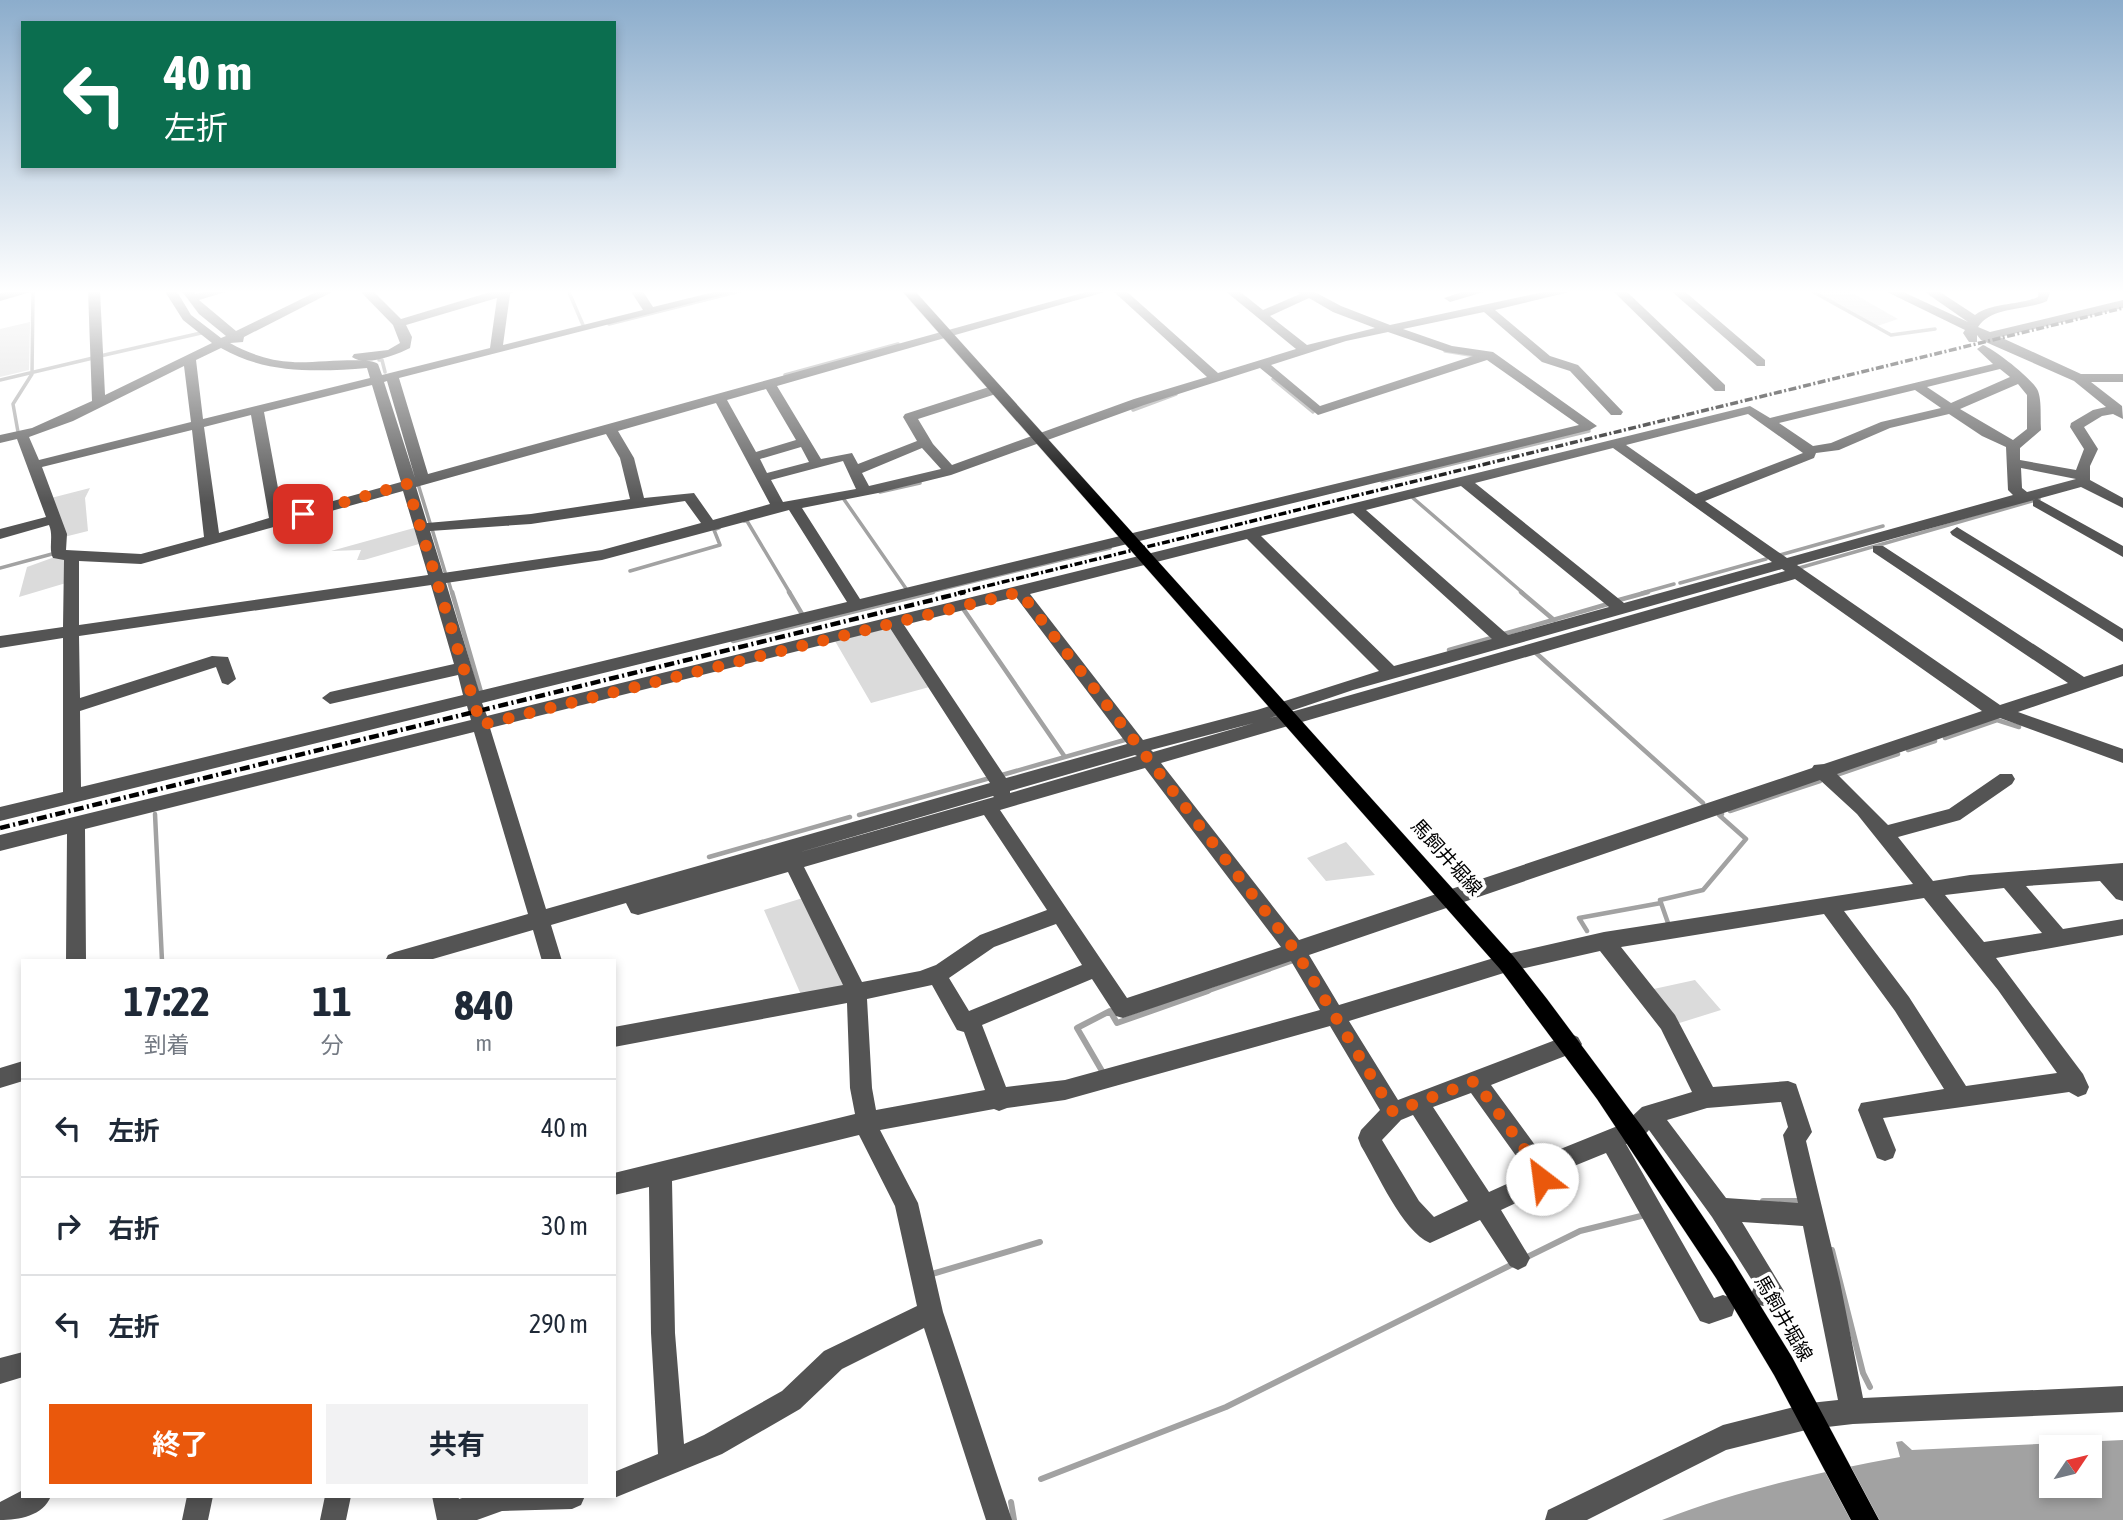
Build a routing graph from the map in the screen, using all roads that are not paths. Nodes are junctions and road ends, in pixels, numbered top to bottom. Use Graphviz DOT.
graph roads {
  1 [pos="97,361"];
  2 [pos="181,361"];
  3 [pos="190,361"];
  4 [pos="258,361"];
  5 [pos="456,361"];
  6 [pos="850,361"];
  7 [pos="968,361"];
  8 [pos="1197,361"];
  9 [pos="1267,361"];
  10 [pos="1471,361"];
  11 [pos="1497,361"];
  12 [pos="1552,361"];
  13 [pos="1692,361"];
  14 [pos="1759,361"];
  15 [pos="2000,361"];
  16 [pos="2021,361"];
  17 [pos="2038,361"];
  18 [pos="1261,363"];
  19 [pos="1761,363"];
  20 [pos="2004,366"];
  21 [pos="392,377"];
  22 [pos="1215,377"];
  23 [pos="2020,378"];
  24 [pos="2079,378"];
  25 [pos="2123,378"];
  26 [pos="376,381"];
  27 [pos="769,383"];
  28 [pos="1917,386"];
  29 [pos="1720,388"];
  30 [pos="994,390"];
  31 [pos="719,397"];
  32 [pos="99,402"];
  33 [pos="1949,409"];
  34 [pos="257,410"];
  35 [pos="1616,412"];
  36 [pos="2120,412"];
  37 [pos="1769,422"];
  38 [pos="199,425"];
  39 [pos="610,429"];
  40 [pos="22,435"];
  41 [pos="0,439"];
  42 [pos="1038,439"];
  43 [pos="804,442"];
  44 [pos="926,442"];
  45 [pos="1614,443"];
  46 [pos="2014,446"];
  47 [pos="1810,450"];
  48 [pos="752,457"];
  49 [pos="2012,462"];
  50 [pos="818,465"];
  51 [pos="34,466"];
  52 [pos="949,470"];
  53 [pos="854,471"];
  54 [pos="763,478"];
  55 [pos="423,480"];
  56 [pos="1464,481"];
  57 [pos="2086,481"];
  58 [pos="407,484"];
  59 [pos="864,491"];
  60 [pos="2024,497"];
  61 [pos="1694,500"];
  62 [pos="638,502"];
  63 [pos="2123,504"];
  64 [pos="786,506"];
  65 [pos="1356,508"];
  66 [pos="55,519"];
  67 [pos="276,521"];
  68 [pos="710,526"];
  69 [pos="421,529"];
  70 [pos="1956,532"];
  71 [pos="0,534"];
  72 [pos="1250,534"];
  73 [pos="212,539"];
  74 [pos="1128,539"];
  75 [pos="1878,548"];
  76 [pos="2123,552"];
  77 [pos="71,556"];
  78 [pos="1148,561"];
  79 [pos="1782,562"];
  80 [pos="1797,573"];
  81 [pos="437,579"];
  82 [pos="1020,592"];
  83 [pos="857,606"];
  84 [pos="1620,608"];
  85 [pos="895,623"];
  86 [pos="72,632"];
  87 [pos="2123,636"];
  88 [pos="1504,641"];
  89 [pos="0,642"];
  90 [pos="464,668"];
  91 [pos="2123,670"];
  92 [pos="1391,673"];
  93 [pos="228,679"];
  94 [pos="2082,684"];
  95 [pos="330,698"];
  96 [pos="474,699"];
  97 [pos="72,707"];
  98 [pos="1999,713"];
  99 [pos="1285,714"];
  100 [pos="481,725"];
  101 [pos="1144,754"];
  102 [pos="2123,756"];
  103 [pos="1820,771"];
  104 [pos="2006,779"];
  105 [pos="72,797"];
  106 [pos="997,798"];
  107 [pos="0,814"];
  108 [pos="76,824"];
  109 [pos="1882,835"];
  110 [pos="0,843"];
  111 [pos="789,856"];
  112 [pos="2113,872"];
  113 [pos="2009,880"];
  114 [pos="1928,889"];
  115 [pos="2123,893"];
  116 [pos="1450,899"];
  117 [pos="1828,904"];
  118 [pos="1060,914"];
  119 [pos="540,919"];
  120 [pos="2123,928"];
  121 [pos="2059,939"];
  122 [pos="1604,941"];
  123 [pos="1295,950"];
  124 [pos="1979,952"];
  125 [pos="76,959"];
  126 [pos="402,959"];
  127 [pos="551,959"];
  128 [pos="1507,963"];
  129 [pos="1096,968"];
  130 [pos="936,974"];
  131 [pos="857,992"];
  132 [pos="1336,1015"];
  133 [pos="970,1021"];
  134 [pos="616,1037"];
  135 [pos="1571,1044"];
  136 [pos="21,1072"];
  137 [pos="0,1078"];
  138 [pos="1475,1081"];
  139 [pos="1961,1097"];
  140 [pos="1707,1098"];
  141 [pos="999,1101"];
  142 [pos="1419,1104"];
  143 [pos="1393,1112"];
  144 [pos="867,1122"];
  145 [pos="1631,1128"];
  146 [pos="1885,1150"];
  147 [pos="1539,1169"];
  148 [pos="660,1171"];
  149 [pos="616,1178"];
  150 [pos="1485,1206"];
  151 [pos="1720,1209"];
  152 [pos="1812,1215"];
  153 [pos="1518,1258"];
  154 [pos="1763,1294"];
  155 [pos="1723,1307"];
  156 [pos="931,1312"];
  157 [pos="21,1365"];
  158 [pos="0,1371"];
  159 [pos="2123,1399"];
  160 [pos="1853,1411"];
  161 [pos="1815,1426"];
  162 [pos="671,1462"];
  163 [pos="616,1484"];
  164 [pos="34,1498"];
  165 [pos="200,1498"];
  166 [pos="338,1498"];
  167 [pos="445,1498"];
  168 [pos="502,1498"];
  169 [pos="0,1516"];
  170 [pos="195,1520"];
  171 [pos="333,1520"];
  172 [pos="999,1520"];
  173 [pos="1558,1520"];
  174 [pos="1866,1520"];
  1 -- 32 [label="street"];
  2 -- 32 [label="street"];
  3 -- 38 [label="street"];
  4 -- 26 [label="street"];
  5 -- 21 [label="street"];
  6 -- 27 [label="street"];
  7 -- 30 [label="main road, 馬飼井堀線"];
  8 -- 22 [label="street"];
  9 -- 18 [label="street"];
  10 -- 18 [label="street"];
  11 -- 74 [label="street"];
  12 -- 35 [label="street"];
  13 -- 29 [label="street"];
  14 -- 19 [label="street"];
  15 -- 20 [label="street"];
  16 -- 20 [label="street"];
  17 -- 24 [label="street"];
  18 -- 22 [label="street"];
  20 -- 23 [label="street"];
  20 -- 28 [label="street"];
  21 -- 26 [label="street"];
  21 -- 55 [label="street"];
  22 -- 42 [label="street"];
  23 -- 33 [label="street"];
  23 -- 46 [label="street"];
  24 -- 25 [label="street"];
  24 -- 36 [label="street"];
  26 -- 34 [label="street"];
  26 -- 58 [label="street"];
  27 -- 31 [label="street"];
  27 -- 43 [label="street"];
  28 -- 33 [label="street"];
  28 -- 37 [label="street"];
  30 -- 42 [label="main road, 馬飼井堀線"];
  30 -- 44 [label="street"];
  31 -- 39 [label="street"];
  31 -- 48 [label="street"];
  32 -- 40 [label="street"];
  33 -- 46 [label="street"];
  33 -- 47 [label="street"];
  34 -- 38 [label="street"];
  34 -- 67 [label="street"];
  36 -- 57 [label="street"];
  37 -- 45 [label="street"];
  37 -- 47 [label="street"];
  38 -- 51 [label="street"];
  38 -- 73 [label="street"];
  39 -- 55 [label="street"];
  39 -- 62 [label="street"];
  40 -- 41 [label="street"];
  40 -- 51 [label="street"];
  42 -- 52 [label="street"];
  42 -- 74 [label="main road, 馬飼井堀線"];
  43 -- 48 [label="street"];
  43 -- 50 [label="street"];
  44 -- 52 [label="street"];
  44 -- 53 [label="street"];
  45 -- 56 [label="street"];
  45 -- 61 [label="street"];
  46 -- 49 [label="street"];
  47 -- 61 [label="street"];
  48 -- 54 [label="street"];
  49 -- 57 [label="street"];
  49 -- 60 [label="street"];
  50 -- 53 [label="street"];
  50 -- 54 [label="street"];
  51 -- 66 [label="street"];
  52 -- 59 [label="street"];
  53 -- 59 [label="street"];
  54 -- 64 [label="street"];
  55 -- 58 [label="street"];
  56 -- 65 [label="street"];
  56 -- 84 [label="street"];
  57 -- 60 [label="street"];
  57 -- 63 [label="street"];
  57 -- 76 [label="street"];
  58 -- 67 [label="street"];
  58 -- 69 [label="street"];
  59 -- 64 [label="street"];
  60 -- 79 [label="street"];
  61 -- 79 [label="street"];
  62 -- 68 [label="street"];
  62 -- 69 [label="street"];
  64 -- 68 [label="street"];
  64 -- 83 [label="street"];
  65 -- 72 [label="street"];
  65 -- 88 [label="street"];
  66 -- 71 [label="street"];
  66 -- 77 [label="street"];
  67 -- 73 [label="street"];
  68 -- 81 [label="street"];
  69 -- 81 [label="street"];
  70 -- 87 [label="street"];
  72 -- 78 [label="street"];
  72 -- 92 [label="street"];
  73 -- 77 [label="street"];
  74 -- 78 [label="main road, 馬飼井堀線"];
  74 -- 83 [label="street"];
  75 -- 94 [label="street"];
  77 -- 86 [label="street"];
  78 -- 82 [label="street"];
  78 -- 99 [label="main road, 馬飼井堀線"];
  79 -- 80 [label="street"];
  79 -- 84 [label="street"];
  80 -- 98 [label="street"];
  80 -- 99 [label="street"];
  81 -- 86 [label="street"];
  81 -- 90 [label="street"];
  82 -- 85 [label="street"];
  82 -- 101 [label="street"];
  83 -- 96 [label="street"];
  84 -- 88 [label="street"];
  85 -- 100 [label="street"];
  85 -- 106 [label="street"];
  86 -- 89 [label="street"];
  86 -- 97 [label="street"];
  88 -- 92 [label="street"];
  90 -- 95 [label="street"];
  90 -- 96 [label="street"];
  91 -- 94 [label="street"];
  92 -- 99 [label="street"];
  93 -- 97 [label="street"];
  94 -- 98 [label="street"];
  96 -- 100 [label="street"];
  96 -- 105 [label="street"];
  97 -- 105 [label="street"];
  98 -- 102 [label="street"];
  98 -- 103 [label="street"];
  99 -- 101 [label="street"];
  99 -- 116 [label="main road, 馬飼井堀線"];
  100 -- 108 [label="street"];
  100 -- 119 [label="street"];
  101 -- 106 [label="street"];
  101 -- 123 [label="street"];
  103 -- 109 [label="street"];
  103 -- 116 [label="street"];
  104 -- 109 [label="street"];
  105 -- 107 [label="street"];
  106 -- 111 [label="street"];
  106 -- 118 [label="street"];
  108 -- 110 [label="street"];
  108 -- 125 [label="street"];
  109 -- 114 [label="street"];
  111 -- 119 [label="street"];
  111 -- 131 [label="street"];
  112 -- 113 [label="street"];
  112 -- 115 [label="street"];
  113 -- 114 [label="street"];
  113 -- 121 [label="street"];
  114 -- 117 [label="street"];
  114 -- 124 [label="street"];
  116 -- 123 [label="street"];
  116 -- 128 [label="main road, 馬飼井堀線"];
  117 -- 122 [label="street"];
  117 -- 139 [label="street"];
  118 -- 129 [label="street"];
  118 -- 130 [label="street"];
  119 -- 126 [label="street"];
  119 -- 127 [label="street"];
  120 -- 121 [label="street"];
  121 -- 124 [label="street"];
  122 -- 128 [label="street"];
  122 -- 140 [label="street"];
  123 -- 129 [label="street"];
  123 -- 132 [label="street"];
  124 -- 139 [label="street"];
  128 -- 132 [label="street"];
  128 -- 135 [label="main road, 馬飼井堀線"];
  129 -- 133 [label="street"];
  130 -- 131 [label="street"];
  130 -- 133 [label="street"];
  131 -- 134 [label="street"];
  131 -- 144 [label="street"];
  132 -- 141 [label="street"];
  132 -- 143 [label="street"];
  133 -- 141 [label="street"];
  135 -- 138 [label="street"];
  135 -- 145 [label="main road, 馬飼井堀線"];
  136 -- 137 [label="street"];
  138 -- 142 [label="street"];
  138 -- 147 [label="street"];
  139 -- 146 [label="street"];
  140 -- 145 [label="street"];
  140 -- 152 [label="street"];
  141 -- 144 [label="street"];
  142 -- 143 [label="street"];
  142 -- 150 [label="street"];
  143 -- 150 [label="street"];
  144 -- 148 [label="street"];
  144 -- 156 [label="street"];
  145 -- 147 [label="street"];
  145 -- 151 [label="street"];
  145 -- 155 [label="street"];
  145 -- 161 [label="main road, 馬飼井堀線"];
  147 -- 150 [label="street"];
  148 -- 149 [label="street"];
  148 -- 162 [label="street"];
  150 -- 153 [label="street"];
  151 -- 152 [label="street"];
  151 -- 154 [label="street"];
  152 -- 160 [label="street"];
  156 -- 162 [label="street"];
  156 -- 172 [label="street"];
  157 -- 158 [label="street"];
  159 -- 160 [label="street"];
  160 -- 161 [label="street"];
  161 -- 173 [label="street"];
  161 -- 174 [label="main road, 馬飼井堀線"];
  162 -- 163 [label="street"];
  164 -- 169 [label="street"];
  165 -- 170 [label="street"];
  166 -- 171 [label="street"];
  167 -- 168 [label="street"];
}
